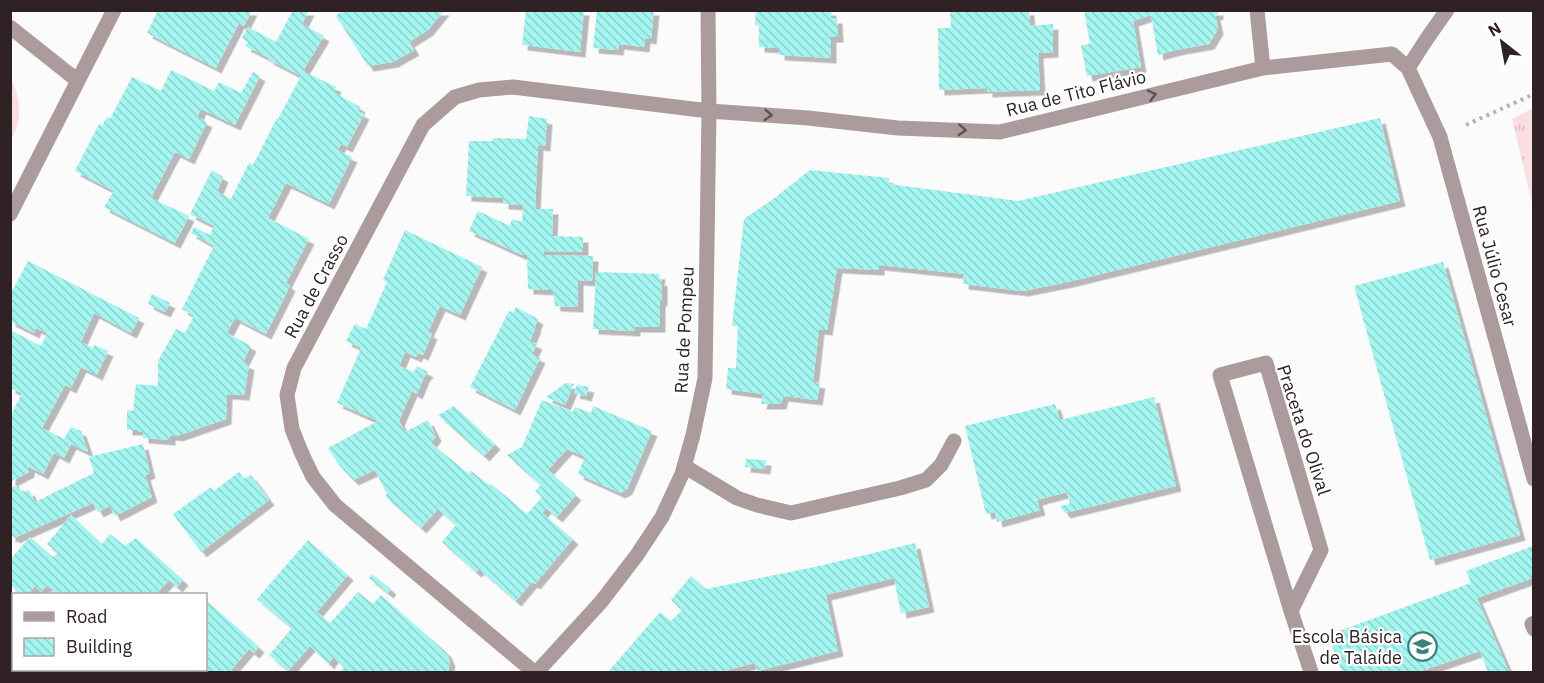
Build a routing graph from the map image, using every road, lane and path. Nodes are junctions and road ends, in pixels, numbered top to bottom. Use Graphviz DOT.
graph roads {
  1 [pos="114,10"];
  2 [pos="708,10"];
  3 [pos="1257,10"];
  4 [pos="1447,10"];
  5 [pos="10,27"];
  6 [pos="1263,68"];
  7 [pos="1408,68"];
  8 [pos="78,81"];
  9 [pos="1533,94"];
  10 [pos="709,111"];
  11 [pos="1440,137"];
  12 [pos="10,214"];
  13 [pos="954,441"];
  14 [pos="684,466"];
  15 [pos="1533,479"];
  16 [pos="1292,611"];
  17 [pos="1533,623"];
  18 [pos="1533,629"];
  19 [pos="535,672"];
  20 [pos="1311,672"];
  1 -- 8 [label="street"];
  2 -- 10 [label="street, Rua de Pompeu"];
  3 -- 6 [label="street"];
  4 -- 7 [label="street"];
  5 -- 8 [label="street"];
  6 -- 7 [label="street, Rua de Tito Flávio"];
  10 -- 6 [label="street, Rua de Tito Flávio, one-way"];
  7 -- 11 [label="street, Rua Júlio Cesar"];
  8 -- 12 [label="street"];
  9 -- 11 [label="path"];
  10 -- 14 [label="street, Rua de Pompeu"];
  10 -- 19 [label="street, Rua de Crasso"];
  11 -- 15 [label="street, Rua Júlio Cesar"];
  13 -- 14 [label="street"];
  14 -- 19 [label="street, Rua de Pompeu"];
  16 -- 16 [label="street, Praceta do Olival"];
  16 -- 20 [label="street, Praceta do Olival"];
  17 -- 18 [label="street"];
}
